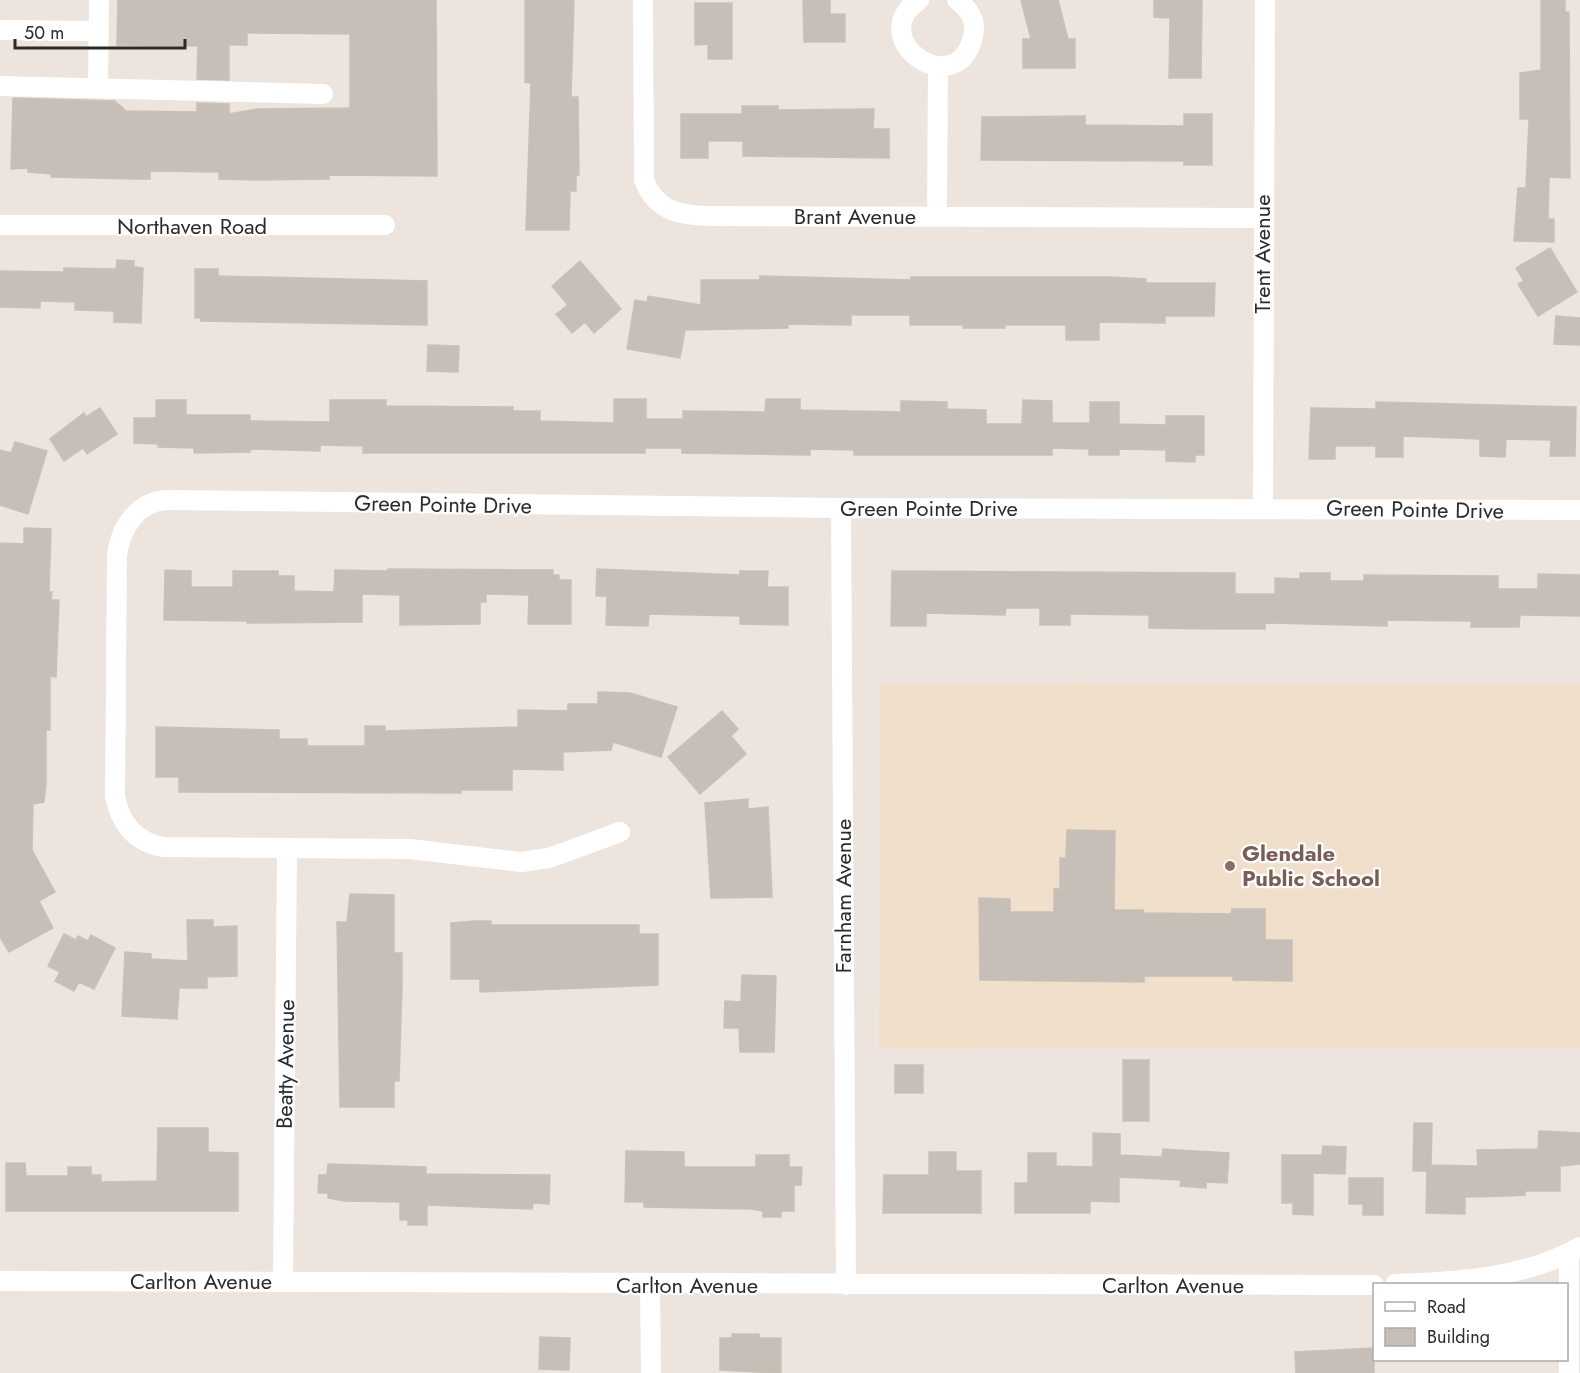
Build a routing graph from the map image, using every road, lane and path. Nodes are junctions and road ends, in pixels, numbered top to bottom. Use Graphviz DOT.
graph roads {
  1 [pos="99,0"];
  2 [pos="643,0"];
  3 [pos="919,0"];
  4 [pos="957,0"];
  5 [pos="1265,0"];
  6 [pos="0,30"];
  7 [pos="98,31"];
  8 [pos="938,66"];
  9 [pos="0,86"];
  10 [pos="98,87"];
  11 [pos="323,94"];
  12 [pos="937,216"];
  13 [pos="1262,218"];
  14 [pos="0,225"];
  15 [pos="385,225"];
  16 [pos="1263,507"];
  17 [pos="841,508"];
  18 [pos="1580,510"];
  19 [pos="620,832"];
  20 [pos="287,848"];
  21 [pos="1574,1250"];
  22 [pos="0,1281"];
  23 [pos="283,1281"];
  24 [pos="1407,1283"];
  25 [pos="650,1285"];
  26 [pos="846,1285"];
  27 [pos="1373,1285"];
  28 [pos="651,1373"];
  29 [pos="1569,1373"];
  1 -- 7 [label="street"];
  2 -- 12 [label="street, Brant Avenue"];
  3 -- 8 [label="street"];
  4 -- 8 [label="street"];
  5 -- 13 [label="street, Trent Avenue"];
  6 -- 7 [label="street"];
  7 -- 10 [label="street"];
  8 -- 12 [label="street"];
  9 -- 10 [label="street"];
  10 -- 11 [label="street"];
  12 -- 13 [label="street, Brant Avenue"];
  13 -- 16 [label="street, Trent Avenue"];
  14 -- 15 [label="street, Northaven Road"];
  16 -- 17 [label="street, Green Pointe Drive"];
  16 -- 18 [label="street, Green Pointe Drive"];
  17 -- 20 [label="street, Green Pointe Drive"];
  17 -- 26 [label="street, Farnham Avenue"];
  19 -- 20 [label="street, Green Pointe Drive"];
  20 -- 23 [label="street, Beatty Avenue"];
  21 -- 24 [label="street"];
  21 -- 29 [label="street"];
  22 -- 23 [label="street, Carlton Avenue"];
  23 -- 25 [label="street, Carlton Avenue"];
  25 -- 26 [label="street, Carlton Avenue"];
  25 -- 28 [label="street"];
  26 -- 27 [label="street, Carlton Avenue"];
}
